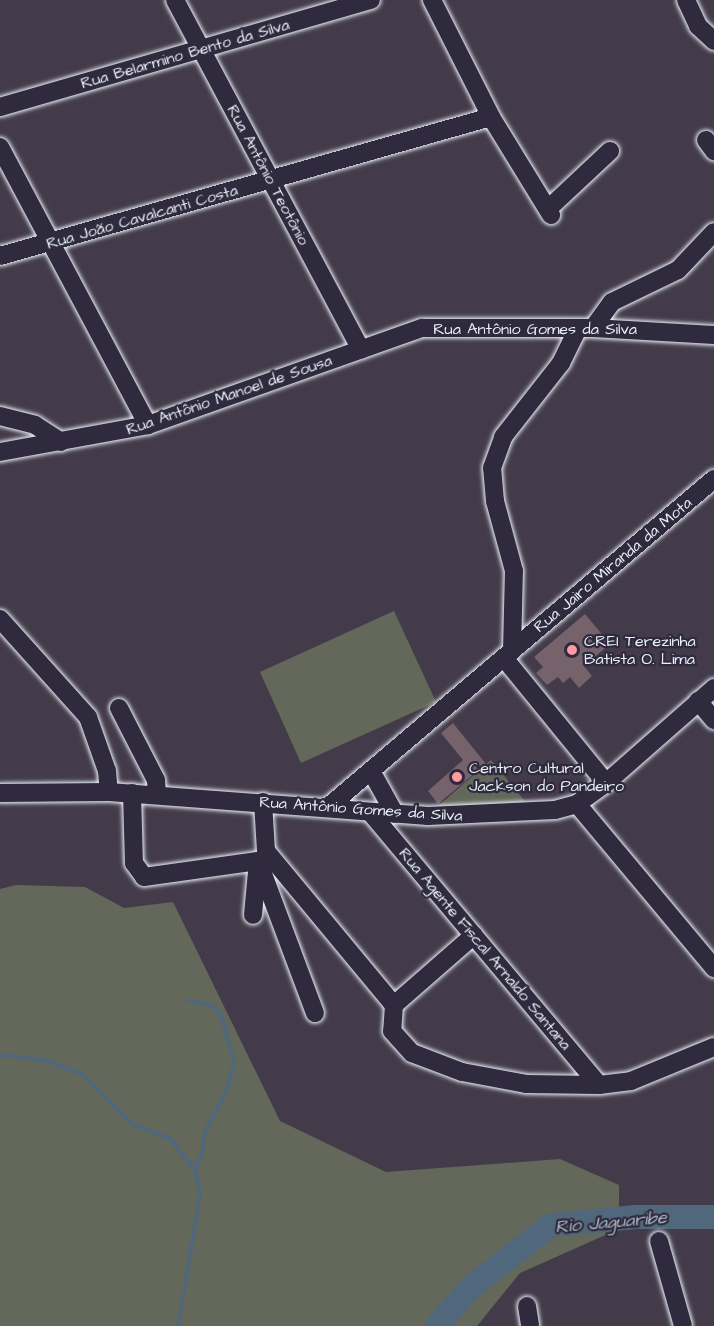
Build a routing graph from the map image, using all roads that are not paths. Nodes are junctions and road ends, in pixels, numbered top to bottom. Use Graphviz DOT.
graph roads {
  1 [pos="175,0"];
  2 [pos="371,0"];
  3 [pos="432,0"];
  4 [pos="686,0"];
  5 [pos="714,41"];
  6 [pos="201,50"];
  7 [pos="0,107"];
  8 [pos="491,117"];
  9 [pos="0,147"];
  10 [pos="610,152"];
  11 [pos="270,180"];
  12 [pos="712,240"];
  13 [pos="51,243"];
  14 [pos="0,256"];
  15 [pos="586,328"];
  16 [pos="714,335"];
  17 [pos="360,350"];
  18 [pos="0,416"];
  19 [pos="148,425"];
  20 [pos="60,442"];
  21 [pos="0,452"];
  22 [pos="714,479"];
  23 [pos="0,618"];
  24 [pos="508,655"];
  25 [pos="714,688"];
  26 [pos="698,701"];
  27 [pos="119,708"];
  28 [pos="714,720"];
  29 [pos="371,771"];
  30 [pos="606,783"];
  31 [pos="109,792"];
  32 [pos="0,793"];
  33 [pos="132,794"];
  34 [pos="158,795"];
  35 [pos="262,802"];
  36 [pos="577,804"];
  37 [pos="328,807"];
  38 [pos="370,812"];
  39 [pos="395,814"];
  40 [pos="262,856"];
  41 [pos="253,915"];
  42 [pos="474,935"];
  43 [pos="714,968"];
  44 [pos="394,1005"];
  45 [pos="315,1013"];
  46 [pos="714,1047"];
  47 [pos="599,1085"];
  48 [pos="659,1241"];
  49 [pos="527,1306"];
  50 [pos="530,1326"];
  51 [pos="683,1326"];
  1 -- 6 [label="street, Rua Antônio Teotônio"];
  2 -- 6 [label="street, Rua Belarmino Bento da Silva"];
  3 -- 8 [label="street"];
  4 -- 5 [label="street"];
  6 -- 7 [label="street, Rua Belarmino Bento da Silva"];
  6 -- 11 [label="street, Rua Antônio Teotônio"];
  8 -- 10 [label="street"];
  8 -- 11 [label="street, Rua João Cavalcanti Costa"];
  9 -- 13 [label="street"];
  11 -- 13 [label="street, Rua João Cavalcanti Costa"];
  11 -- 17 [label="street, Rua Antônio Teotônio"];
  12 -- 15 [label="street, Rua Jairo Miranda da Mota"];
  13 -- 14 [label="street, Rua João Cavalcanti Costa"];
  13 -- 19 [label="street"];
  15 -- 16 [label="street, Rua Antônio Gomes da Silva"];
  15 -- 17 [label="street, Rua Antônio Gomes da Silva"];
  15 -- 24 [label="street, Rua Jairo Miranda da Mota"];
  17 -- 19 [label="street, Rua Antônio Manoel de Sousa"];
  18 -- 20 [label="street"];
  19 -- 20 [label="street, Rua Antônio Manoel de Sousa"];
  20 -- 21 [label="street, Rua Antônio Manoel de Sousa"];
  22 -- 24 [label="street, Rua Jairo Miranda da Mota"];
  23 -- 31 [label="street"];
  24 -- 29 [label="street, Rua Jairo Miranda da Mota"];
  24 -- 30 [label="street"];
  25 -- 26 [label="street, Rua Antônio Gomes da Silva"];
  26 -- 28 [label="street"];
  26 -- 30 [label="street, Rua Antônio Gomes da Silva"];
  27 -- 34 [label="street"];
  29 -- 37 [label="street, Rua Jairo Miranda da Mota"];
  29 -- 39 [label="street"];
  30 -- 36 [label="street, Rua Antônio Gomes da Silva"];
  31 -- 32 [label="street, Rua Antônio Gomes da Silva"];
  31 -- 33 [label="street, Rua Antônio Gomes da Silva"];
  33 -- 34 [label="street, Rua Antônio Gomes da Silva"];
  33 -- 40 [label="street"];
  34 -- 35 [label="street, Rua Antônio Gomes da Silva"];
  35 -- 37 [label="street, Rua Antônio Gomes da Silva"];
  35 -- 40 [label="street"];
  36 -- 39 [label="street, Rua Antônio Gomes da Silva"];
  36 -- 43 [label="street"];
  37 -- 38 [label="street, Rua Antônio Gomes da Silva"];
  38 -- 39 [label="street, Rua Antônio Gomes da Silva"];
  38 -- 42 [label="street, Rua Agente Fiscal Arnaldo Santana"];
  40 -- 41 [label="street"];
  40 -- 44 [label="street"];
  40 -- 45 [label="street"];
  42 -- 44 [label="street"];
  42 -- 47 [label="street, Rua Agente Fiscal Arnaldo Santana"];
  44 -- 47 [label="street"];
  46 -- 47 [label="street"];
  48 -- 51 [label="street"];
  49 -- 50 [label="street"];
}
